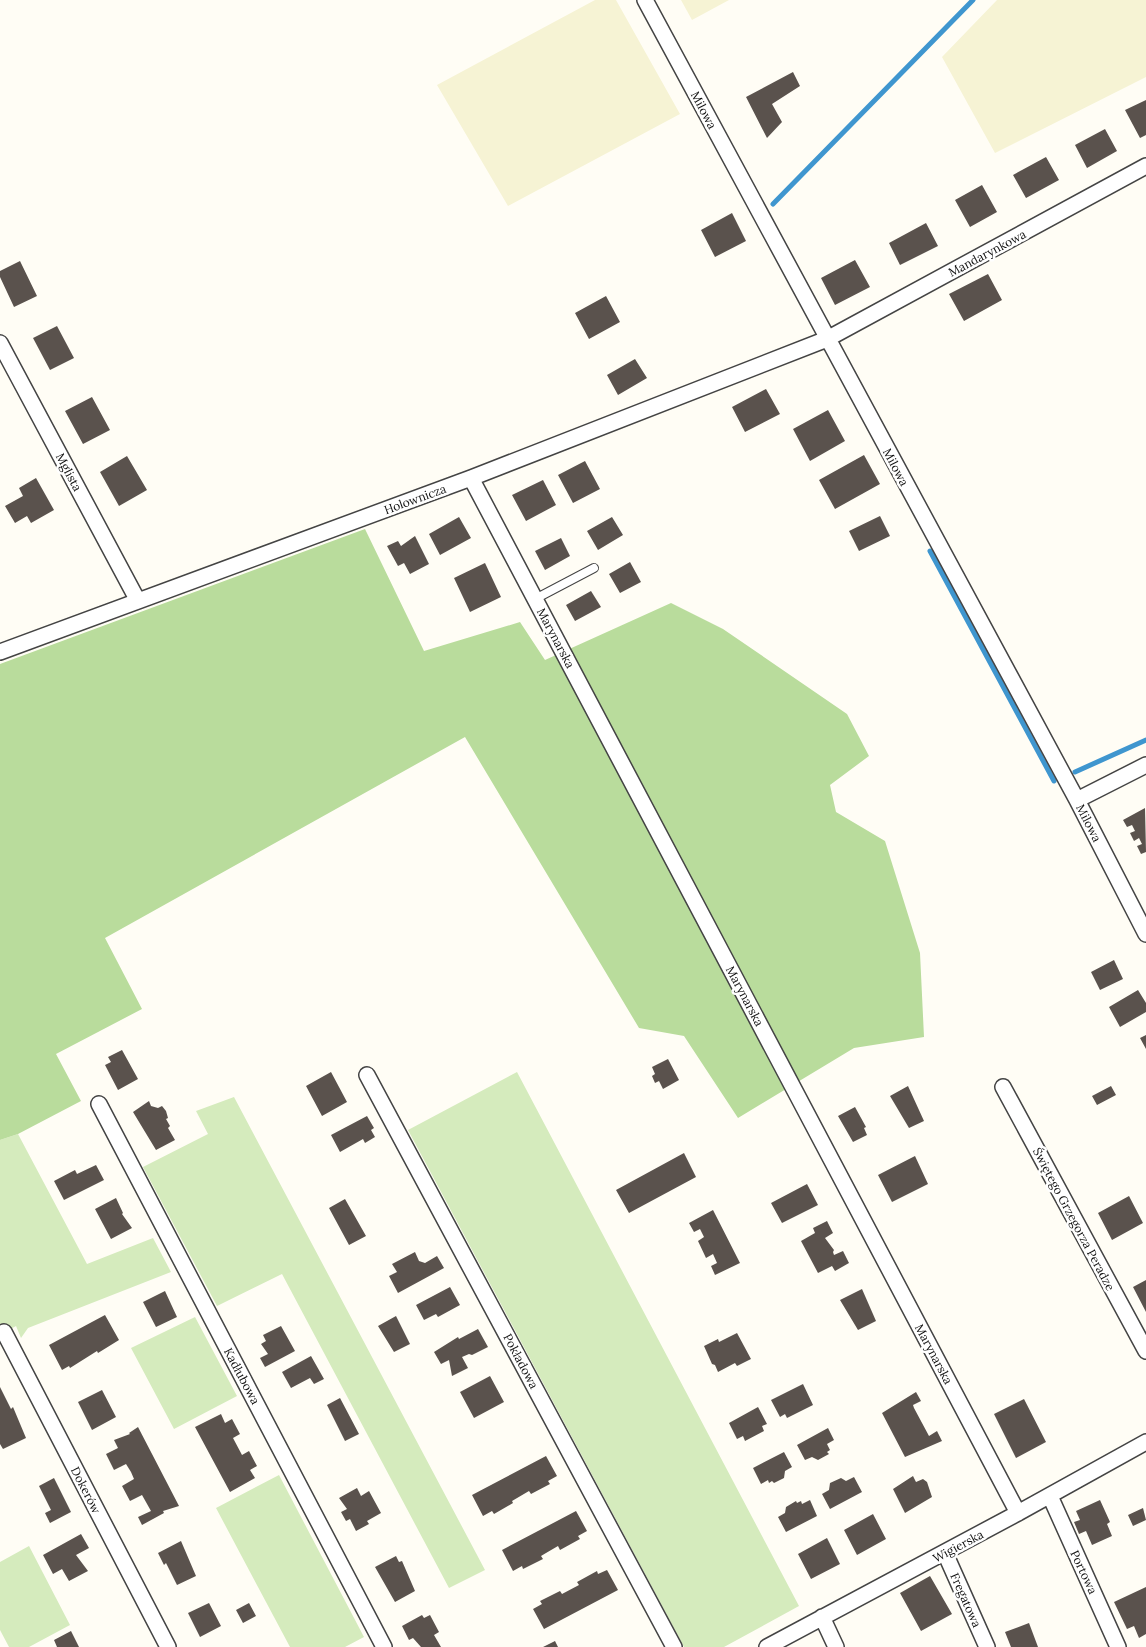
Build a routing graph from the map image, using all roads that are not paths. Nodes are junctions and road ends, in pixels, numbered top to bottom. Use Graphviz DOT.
graph roads {
  1 [pos="645,0"];
  2 [pos="1146,166"];
  3 [pos="827,339"];
  4 [pos="0,343"];
  5 [pos="471,478"];
  6 [pos="594,568"];
  7 [pos="536,599"];
  8 [pos="138,601"];
  9 [pos="0,652"];
  10 [pos="1146,764"];
  11 [pos="1077,800"];
  12 [pos="1146,934"];
  13 [pos="367,1075"];
  14 [pos="1003,1087"];
  15 [pos="99,1104"];
  16 [pos="4,1332"];
  17 [pos="1146,1351"];
  18 [pos="1146,1442"];
  19 [pos="1050,1496"];
  20 [pos="1018,1514"];
  21 [pos="945,1553"];
  22 [pos="822,1617"];
  23 [pos="168,1647"];
  24 [pos="384,1647"];
  25 [pos="674,1647"];
  26 [pos="767,1647"];
  27 [pos="836,1647"];
  28 [pos="987,1647"];
  29 [pos="1118,1647"];
  1 -- 3 [label="street, Milowa"];
  2 -- 3 [label="street, Mandarynkowa"];
  3 -- 5 [label="street, Holownicza"];
  3 -- 11 [label="street, Milowa"];
  4 -- 8 [label="street, Mglista"];
  5 -- 7 [label="street, Marynarska"];
  5 -- 8 [label="street, Holownicza"];
  6 -- 7 [label="lane"];
  7 -- 20 [label="street, Marynarska"];
  8 -- 9 [label="street, Holownicza"];
  10 -- 11 [label="street"];
  11 -- 12 [label="street, Milowa"];
  13 -- 25 [label="street, Pokładowa"];
  14 -- 17 [label="street, Świętego Grzegorza Peradze"];
  15 -- 24 [label="street, Kadłubowa"];
  16 -- 23 [label="street, Dokerów"];
  18 -- 19 [label="street, Wigierska"];
  19 -- 20 [label="street, Wigierska"];
  19 -- 29 [label="street, Portowa"];
  20 -- 21 [label="street, Wigierska"];
  21 -- 22 [label="street, Wigierska"];
  21 -- 28 [label="street, Fregatowa"];
  22 -- 26 [label="street, Wigierska"];
  22 -- 27 [label="street"];
}
